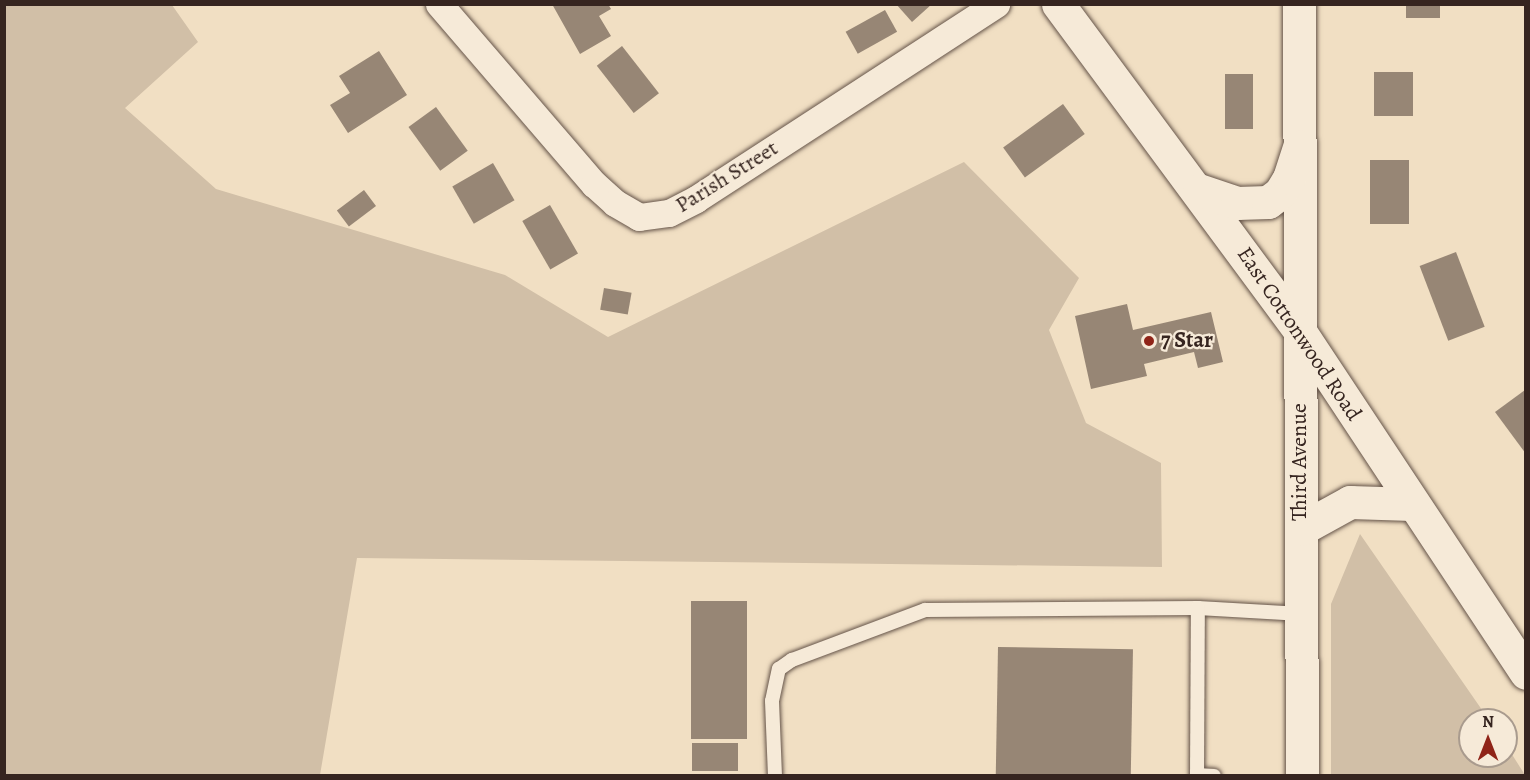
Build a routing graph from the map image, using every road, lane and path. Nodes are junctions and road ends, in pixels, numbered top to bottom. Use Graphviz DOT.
graph roads {
  1 [pos="439,4"];
  2 [pos="996,4"];
  3 [pos="1058,4"];
  4 [pos="1299,4"];
  5 [pos="1299,147"];
  6 [pos="1199,190"];
  7 [pos="1299,330"];
  8 [pos="1412,504"];
  9 [pos="1301,529"];
  10 [pos="1198,608"];
  11 [pos="1302,614"];
  12 [pos="1526,673"];
  13 [pos="1197,775"];
  14 [pos="775,776"];
  15 [pos="1214,776"];
  16 [pos="1302,776"];
  1 -- 2 [label="street, Parish Street"];
  3 -- 6 [label="main road, East Cottonwood Road"];
  4 -- 5 [label="main road, Third Avenue"];
  5 -- 6 [label="main road"];
  5 -- 7 [label="main road, Third Avenue"];
  6 -- 7 [label="main road, East Cottonwood Road"];
  7 -- 8 [label="main road, East Cottonwood Road"];
  7 -- 9 [label="main road, Third Avenue"];
  8 -- 9 [label="main road"];
  8 -- 12 [label="main road, East Cottonwood Road"];
  9 -- 11 [label="main road, Third Avenue"];
  10 -- 11 [label="lane"];
  10 -- 13 [label="lane"];
  10 -- 14 [label="lane"];
  11 -- 16 [label="main road, Third Avenue"];
  13 -- 15 [label="lane"];
}
